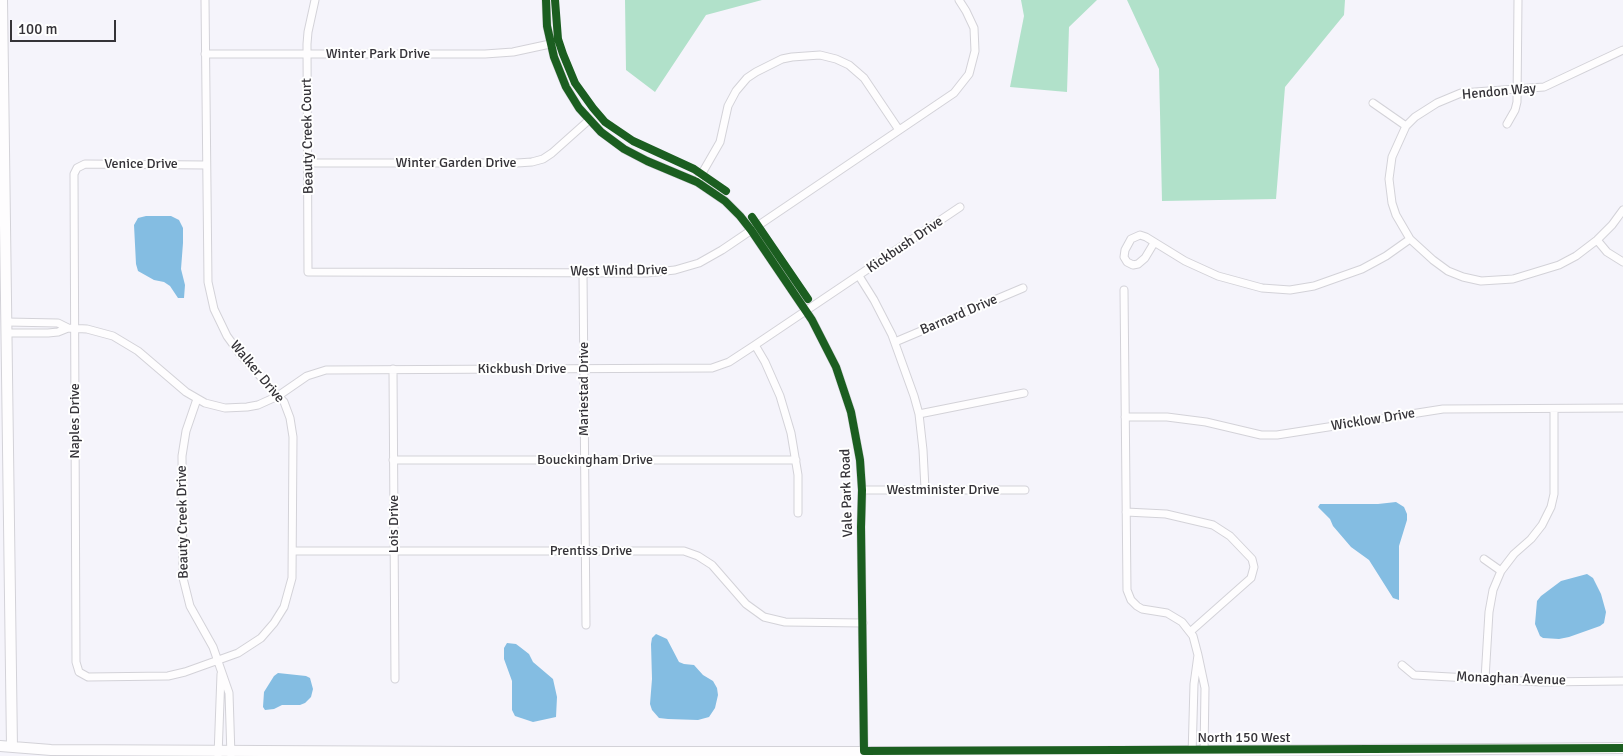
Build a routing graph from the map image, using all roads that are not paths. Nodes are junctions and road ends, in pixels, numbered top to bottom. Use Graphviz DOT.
graph roads {
  1 [pos="2,0"];
  2 [pos="205,0"];
  3 [pos="315,0"];
  4 [pos="546,0"];
  5 [pos="959,0"];
  6 [pos="1518,0"];
  7 [pos="550,44"];
  8 [pos="1623,50"];
  9 [pos="205,54"];
  10 [pos="307,54"];
  11 [pos="1518,90"];
  12 [pos="1373,103"];
  13 [pos="589,120"];
  14 [pos="1507,124"];
  15 [pos="1406,126"];
  16 [pos="899,130"];
  17 [pos="308,163"];
  18 [pos="206,165"];
  19 [pos="77,168"];
  20 [pos="697,182"];
  21 [pos="960,207"];
  22 [pos="1623,210"];
  23 [pos="752,230"];
  24 [pos="1410,239"];
  25 [pos="1597,240"];
  26 [pos="1154,243"];
  27 [pos="1623,262"];
  28 [pos="308,272"];
  29 [pos="583,272"];
  30 [pos="858,276"];
  31 [pos="1024,288"];
  32 [pos="1124,290"];
  33 [pos="806,311"];
  34 [pos="7,327"];
  35 [pos="71,328"];
  36 [pos="895,342"];
  37 [pos="755,345"];
  38 [pos="393,369"];
  39 [pos="584,370"];
  40 [pos="1024,393"];
  41 [pos="278,396"];
  42 [pos="197,399"];
  43 [pos="1623,408"];
  44 [pos="1554,409"];
  45 [pos="918,414"];
  46 [pos="1125,417"];
  47 [pos="393,460"];
  48 [pos="584,460"];
  49 [pos="796,460"];
  50 [pos="862,490"];
  51 [pos="924,490"];
  52 [pos="1025,490"];
  53 [pos="1126,512"];
  54 [pos="798,513"];
  55 [pos="293,550"];
  56 [pos="394,551"];
  57 [pos="585,551"];
  58 [pos="1484,559"];
  59 [pos="1501,571"];
  60 [pos="863,623"];
  61 [pos="586,625"];
  62 [pos="1190,632"];
  63 [pos="1198,656"];
  64 [pos="218,661"];
  65 [pos="1402,665"];
  66 [pos="221,669"];
  67 [pos="81,673"];
  68 [pos="395,679"];
  69 [pos="1485,679"];
  70 [pos="1623,682"];
  71 [pos="0,746"];
  72 [pos="12,746"];
  73 [pos="1623,748"];
  74 [pos="218,753"];
  75 [pos="231,753"];
  76 [pos="1192,753"];
  77 [pos="1204,753"];
  78 [pos="1355,753"];
  79 [pos="473,754"];
  80 [pos="629,754"];
  81 [pos="642,754"];
  82 [pos="864,754"];
  1 -- 34 [label="main road"];
  2 -- 9 [label="street, Walker Drive"];
  3 -- 10 [label="street, Beauty Creek Court"];
  4 -- 7 [label="street, Vale Park Road"];
  5 -- 16 [label="street, West Wind Drive"];
  6 -- 11 [label="street"];
  7 -- 10 [label="street, Winter Park Drive"];
  7 -- 13 [label="street, Vale Park Road"];
  8 -- 11 [label="street, Hendon Way"];
  9 -- 10 [label="street, Winter Park Drive"];
  9 -- 18 [label="street, Walker Drive"];
  10 -- 17 [label="street, Beauty Creek Court"];
  11 -- 14 [label="street"];
  11 -- 15 [label="street, Hendon Way"];
  12 -- 15 [label="street"];
  13 -- 17 [label="street, Winter Garden Drive"];
  13 -- 20 [label="street, Vale Park Road"];
  15 -- 24 [label="street, Hendon Way"];
  16 -- 20 [label="street"];
  16 -- 23 [label="street, West Wind Drive"];
  17 -- 28 [label="street, Beauty Creek Court"];
  18 -- 19 [label="street, Venice Drive"];
  18 -- 41 [label="street, Walker Drive"];
  19 -- 35 [label="street, Naples Drive"];
  20 -- 23 [label="street, Vale Park Road"];
  21 -- 30 [label="street, Kickbush Drive"];
  22 -- 25 [label="street, Hendon Way"];
  23 -- 29 [label="street, West Wind Drive"];
  23 -- 33 [label="street, Vale Park Road"];
  24 -- 25 [label="street, Hendon Way"];
  24 -- 26 [label="street"];
  25 -- 27 [label="street"];
  26 -- 26 [label="street"];
  28 -- 29 [label="street, West Wind Drive"];
  29 -- 39 [label="street, Mariestad Drive"];
  30 -- 33 [label="street, Kickbush Drive"];
  30 -- 36 [label="street"];
  31 -- 36 [label="street, Barnard Drive"];
  32 -- 46 [label="street"];
  33 -- 37 [label="street, Kickbush Drive"];
  33 -- 50 [label="street, Vale Park Road"];
  34 -- 35 [label="street, Kickbush Drive"];
  34 -- 72 [label="main road"];
  35 -- 42 [label="street, Kickbush Drive"];
  35 -- 67 [label="street, Naples Drive"];
  36 -- 45 [label="street"];
  37 -- 39 [label="street, Kickbush Drive"];
  37 -- 49 [label="street"];
  38 -- 39 [label="street, Kickbush Drive"];
  38 -- 41 [label="street, Kickbush Drive"];
  38 -- 47 [label="street, Lois Drive"];
  39 -- 48 [label="street, Mariestad Drive"];
  40 -- 45 [label="street"];
  41 -- 42 [label="street, Kickbush Drive"];
  41 -- 55 [label="street, Walker Drive"];
  42 -- 64 [label="street, Beauty Creek Drive"];
  43 -- 44 [label="street, Wicklow Drive"];
  44 -- 46 [label="street, Wicklow Drive"];
  44 -- 59 [label="street"];
  45 -- 51 [label="street"];
  46 -- 53 [label="street"];
  47 -- 48 [label="street, Bouckingham Drive"];
  47 -- 56 [label="street, Lois Drive"];
  48 -- 49 [label="street, Bouckingham Drive"];
  48 -- 57 [label="street, Mariestad Drive"];
  49 -- 54 [label="street"];
  50 -- 51 [label="street, Westminister Drive"];
  50 -- 60 [label="street, Vale Park Road"];
  51 -- 52 [label="street, Westminister Drive"];
  53 -- 62 [label="street"];
  53 -- 62 [label="street"];
  55 -- 56 [label="street, Prentiss Drive"];
  55 -- 64 [label="street, Walker Drive"];
  56 -- 57 [label="street, Prentiss Drive"];
  56 -- 68 [label="street, Lois Drive"];
  57 -- 60 [label="street, Prentiss Drive"];
  57 -- 61 [label="street, Mariestad Drive"];
  58 -- 59 [label="street"];
  59 -- 69 [label="street"];
  60 -- 82 [label="street, Vale Park Road"];
  62 -- 63 [label="street"];
  63 -- 76 [label="street"];
  63 -- 77 [label="street"];
  64 -- 66 [label="street, Beauty Creek Drive"];
  64 -- 67 [label="street, Walker Drive"];
  65 -- 69 [label="street, Monaghan Avenue"];
  66 -- 74 [label="street, Beauty Creek Drive"];
  66 -- 75 [label="street, Beauty Creek Drive"];
  69 -- 70 [label="street, Monaghan Avenue"];
  71 -- 72 [label="main road, North 150 West"];
  72 -- 74 [label="main road, North 150 West"];
  73 -- 78 [label="main road, North 150 West"];
  74 -- 75 [label="main road, North 150 West"];
  75 -- 79 [label="main road, North 150 West"];
  76 -- 77 [label="main road, North 150 West"];
  76 -- 82 [label="main road, North 150 West"];
  77 -- 78 [label="main road, North 150 West"];
  79 -- 80 [label="main road, North 150 West"];
  80 -- 81 [label="main road, North 150 West"];
  81 -- 82 [label="main road, North 150 West"];
}
